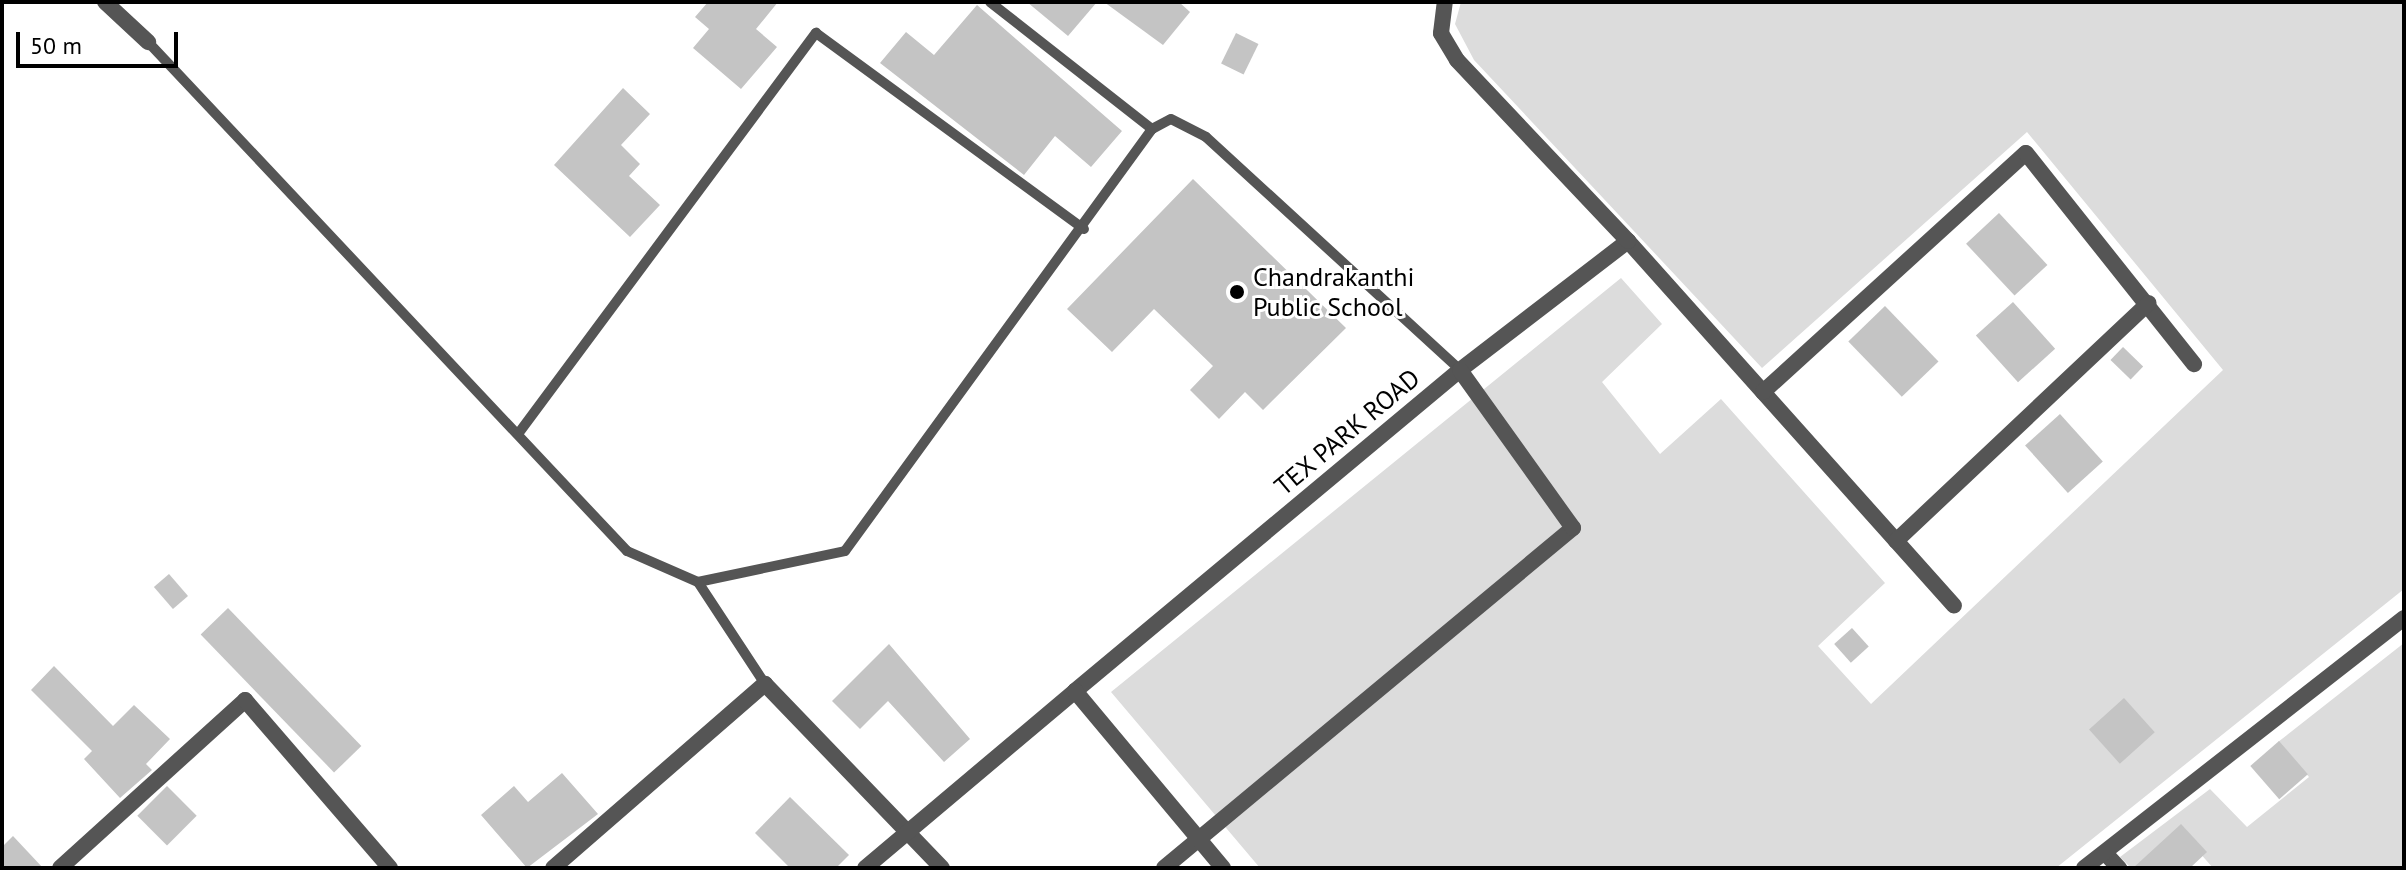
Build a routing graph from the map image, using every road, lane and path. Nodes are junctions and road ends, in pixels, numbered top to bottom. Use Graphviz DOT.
graph roads {
  1 [pos="105,2"];
  2 [pos="990,2"];
  3 [pos="1445,2"];
  4 [pos="148,42"];
  5 [pos="1152,129"];
  6 [pos="1084,229"];
  7 [pos="1628,241"];
  8 [pos="2149,303"];
  9 [pos="2194,364"];
  10 [pos="1460,370"];
  11 [pos="1763,392"];
  12 [pos="518,434"];
  13 [pos="1896,541"];
  14 [pos="698,582"];
  15 [pos="1954,606"];
  16 [pos="2404,618"];
  17 [pos="765,684"];
  18 [pos="1075,691"];
  19 [pos="907,828"];
  20 [pos="1197,840"];
  21 [pos="2105,853"];
  22 [pos="60,868"];
  23 [pos="390,868"];
  24 [pos="553,868"];
  25 [pos="865,868"];
  26 [pos="942,868"];
  27 [pos="1164,868"];
  28 [pos="1223,868"];
  29 [pos="2084,868"];
  30 [pos="2119,868"];
  1 -- 4 [label="street"];
  2 -- 5 [label="lane"];
  3 -- 7 [label="street"];
  4 -- 12 [label="lane"];
  5 -- 6 [label="lane"];
  5 -- 10 [label="lane"];
  6 -- 12 [label="lane"];
  6 -- 14 [label="lane"];
  7 -- 10 [label="street, TEX PARK ROAD"];
  7 -- 11 [label="street"];
  8 -- 9 [label="street"];
  8 -- 11 [label="street"];
  8 -- 13 [label="street"];
  10 -- 18 [label="street, TEX PARK ROAD"];
  10 -- 20 [label="street"];
  11 -- 13 [label="street"];
  12 -- 14 [label="lane"];
  13 -- 15 [label="street"];
  14 -- 17 [label="lane"];
  16 -- 21 [label="street"];
  17 -- 19 [label="street"];
  17 -- 24 [label="street"];
  18 -- 19 [label="street, TEX PARK ROAD"];
  18 -- 20 [label="street"];
  19 -- 25 [label="street, TEX PARK ROAD"];
  19 -- 26 [label="street"];
  20 -- 27 [label="street"];
  20 -- 28 [label="street"];
  21 -- 29 [label="street"];
  21 -- 30 [label="street"];
  22 -- 23 [label="street"];
}
